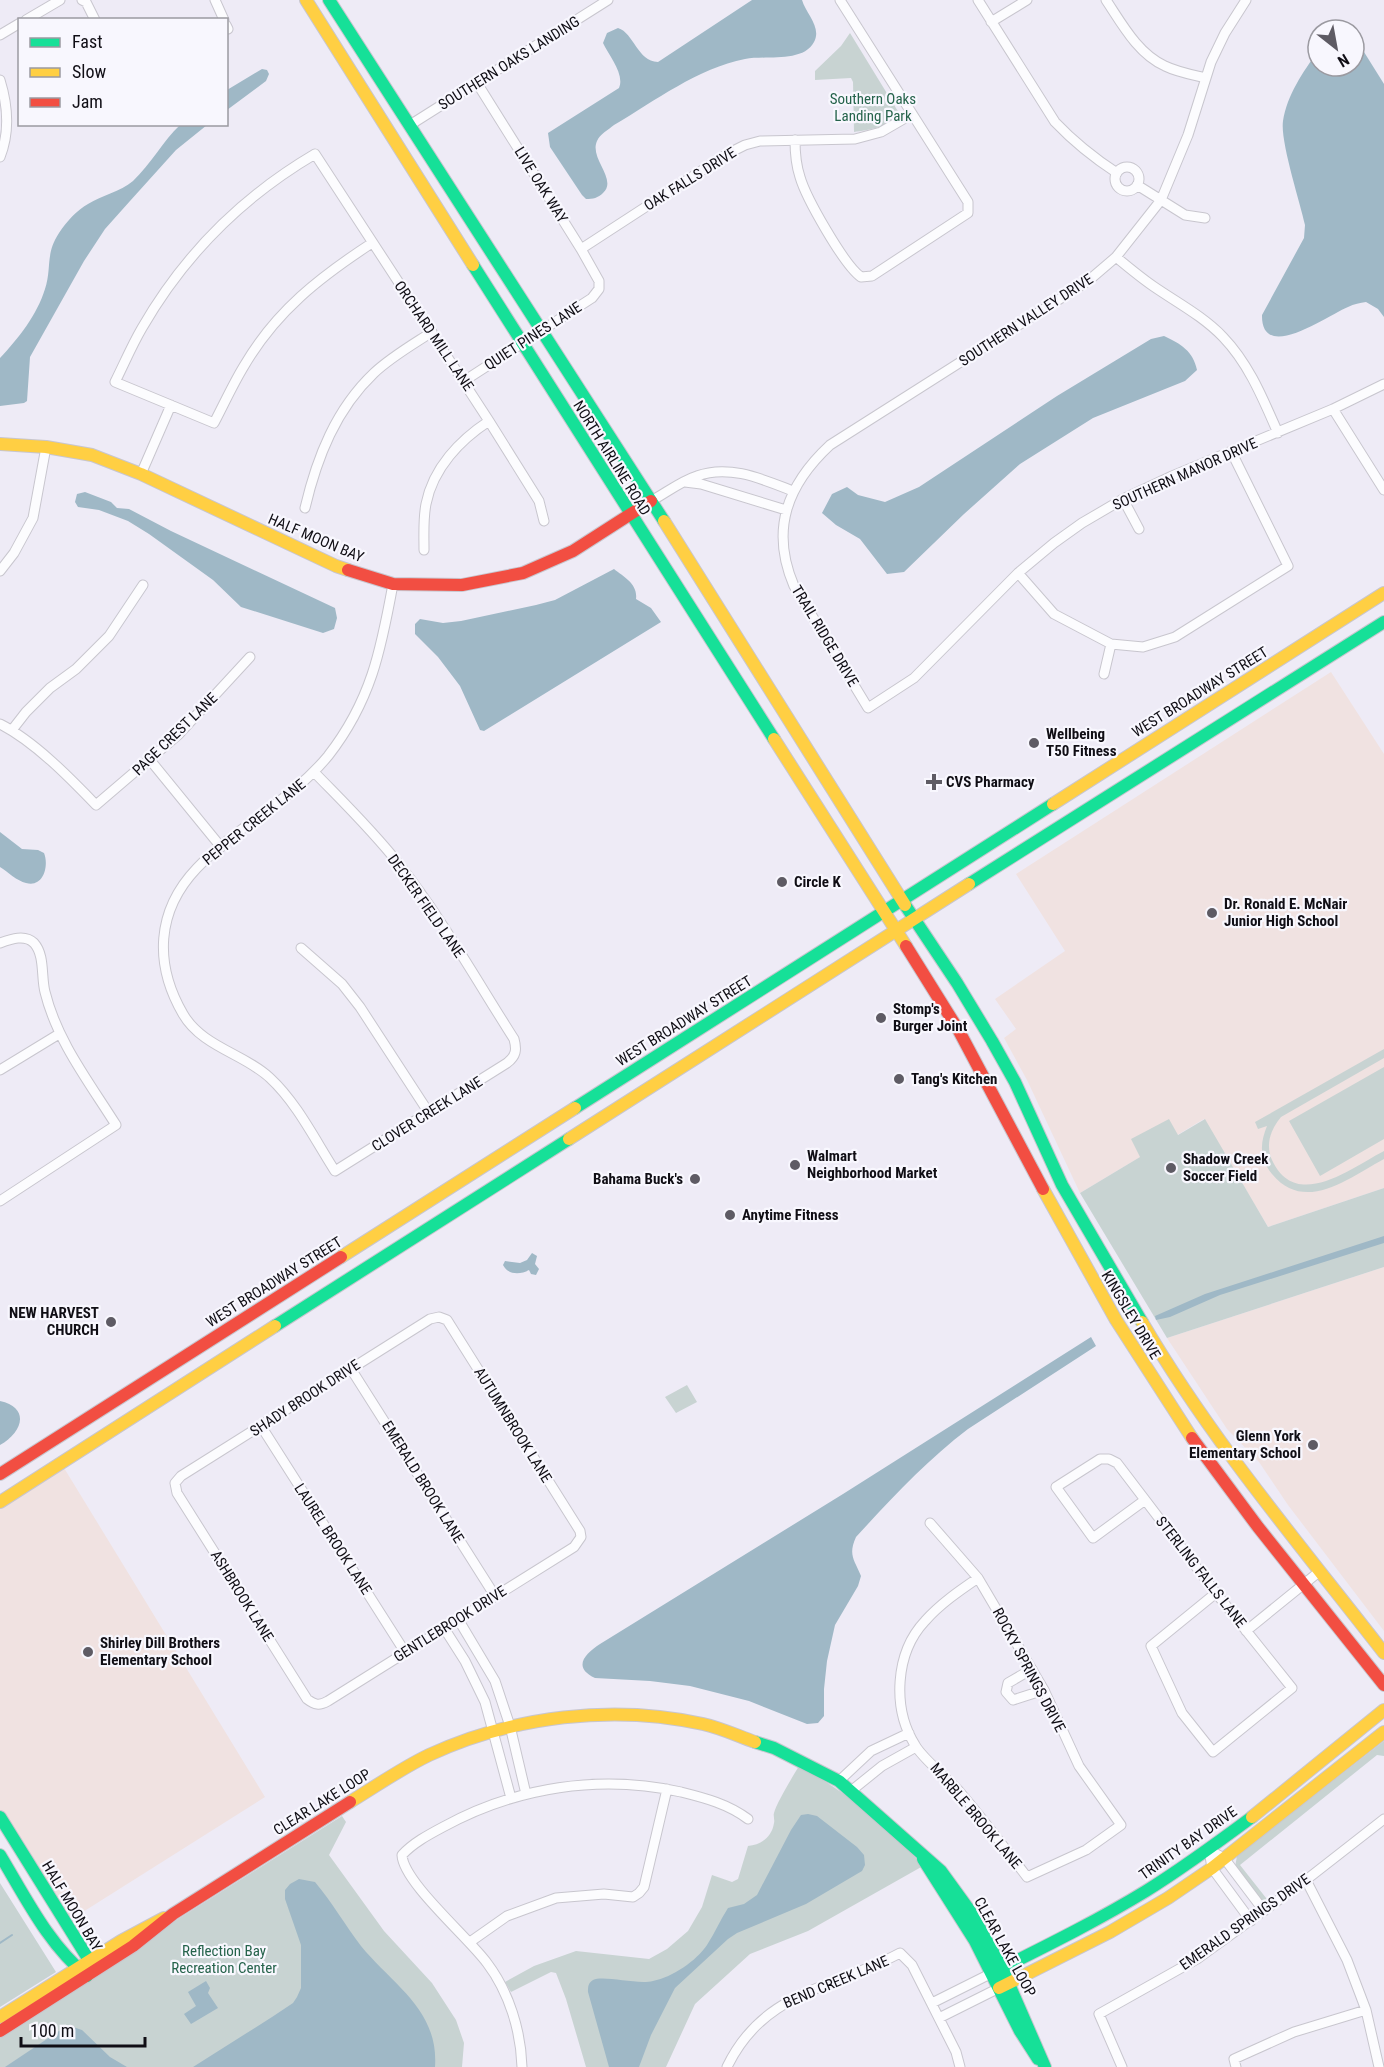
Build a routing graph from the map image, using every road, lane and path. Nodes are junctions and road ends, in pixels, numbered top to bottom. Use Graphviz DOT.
graph roads {
  1 [pos="60,0"];
  2 [pos="82,0"];
  3 [pos="215,0"];
  4 [pos="306,0"];
  5 [pos="329,0"];
  6 [pos="608,0"];
  7 [pos="840,0"];
  8 [pos="978,0"];
  9 [pos="1027,0"];
  10 [pos="1106,0"];
  11 [pos="1246,0"];
  12 [pos="29,18"];
  13 [pos="94,18"];
  14 [pos="223,18"];
  15 [pos="992,22"];
  16 [pos="18,24"];
  17 [pos="0,35"];
  18 [pos="1206,78"];
  19 [pos="0,80"];
  20 [pos="477,83"];
  21 [pos="912,114"];
  22 [pos="410,125"];
  23 [pos="795,140"];
  24 [pos="0,157"];
  25 [pos="1117,173"];
  26 [pos="1137,185"];
  27 [pos="1161,200"];
  28 [pos="1205,218"];
  29 [pos="372,243"];
  30 [pos="580,249"];
  31 [pos="1116,257"];
  32 [pos="599,289"];
  33 [pos="541,331"];
  34 [pos="432,332"];
  35 [pos="522,343"];
  36 [pos="464,381"];
  37 [pos="1384,384"];
  38 [pos="171,405"];
  39 [pos="1333,409"];
  40 [pos="489,421"];
  41 [pos="1278,433"];
  42 [pos="0,444"];
  43 [pos="46,447"];
  44 [pos="1231,451"];
  45 [pos="141,474"];
  46 [pos="683,482"];
  47 [pos="1384,490"];
  48 [pos="793,491"];
  49 [pos="1123,499"];
  50 [pos="651,501"];
  51 [pos="305,508"];
  52 [pos="786,510"];
  53 [pos="630,515"];
  54 [pos="544,521"];
  55 [pos="1139,529"];
  56 [pos="424,550"];
  57 [pos="0,571"];
  58 [pos="1018,573"];
  59 [pos="393,584"];
  60 [pos="143,585"];
  61 [pos="1384,593"];
  62 [pos="1384,622"];
  63 [pos="1111,644"];
  64 [pos="250,657"];
  65 [pos="753,664"];
  66 [pos="1104,674"];
  67 [pos="734,676"];
  68 [pos="868,708"];
  69 [pos="0,724"];
  70 [pos="12,730"];
  71 [pos="150,760"];
  72 [pos="314,772"];
  73 [pos="1034,816"];
  74 [pos="221,847"];
  75 [pos="992,870"];
  76 [pos="902,899"];
  77 [pos="885,910"];
  78 [pos="914,919"];
  79 [pos="898,930"];
  80 [pos="0,943"];
  81 [pos="301,948"];
  82 [pos="59,1034"];
  83 [pos="515,1054"];
  84 [pos="0,1070"];
  85 [pos="429,1113"];
  86 [pos="335,1171"];
  87 [pos="1062,1185"];
  88 [pos="1045,1194"];
  89 [pos="0,1201"];
  90 [pos="439,1317"];
  91 [pos="1160,1353"];
  92 [pos="1142,1364"];
  93 [pos="351,1369"];
  94 [pos="261,1426"];
  95 [pos="1236,1462"];
  96 [pos="0,1474"];
  97 [pos="1219,1475"];
  98 [pos="175,1483"];
  99 [pos="1145,1500"];
  100 [pos="0,1502"];
  101 [pos="930,1523"];
  102 [pos="581,1538"];
  103 [pos="1320,1571"];
  104 [pos="978,1578"];
  105 [pos="1304,1584"];
  106 [pos="1216,1593"];
  107 [pos="495,1596"];
  108 [pos="458,1619"];
  109 [pos="444,1628"];
  110 [pos="1246,1631"];
  111 [pos="405,1652"];
  112 [pos="1384,1653"];
  113 [pos="1032,1669"];
  114 [pos="1384,1685"];
  115 [pos="1044,1690"];
  116 [pos="315,1705"];
  117 [pos="1384,1710"];
  118 [pos="510,1726"];
  119 [pos="494,1731"];
  120 [pos="909,1732"];
  121 [pos="1384,1732"];
  122 [pos="916,1747"];
  123 [pos="839,1781"];
  124 [pos="667,1789"];
  125 [pos="851,1791"];
  126 [pos="526,1794"];
  127 [pos="512,1798"];
  128 [pos="0,1817"];
  129 [pos="748,1819"];
  130 [pos="1384,1819"];
  131 [pos="1209,1850"];
  132 [pos="0,1855"];
  133 [pos="1224,1858"];
  134 [pos="1212,1868"];
  135 [pos="1027,1877"];
  136 [pos="1306,1880"];
  137 [pos="1264,1911"];
  138 [pos="173,1914"];
  139 [pos="1251,1921"];
  140 [pos="470,1942"];
  141 [pos="89,1960"];
  142 [pos="997,1970"];
  143 [pos="81,1972"];
  144 [pos="1004,1985"];
  145 [pos="932,2003"];
  146 [pos="1366,2010"];
  147 [pos="0,2017"];
  148 [pos="939,2018"];
  149 [pos="0,2031"];
  150 [pos="1235,2063"];
  151 [pos="522,2067"];
  152 [pos="728,2067"];
  153 [pos="960,2067"];
  154 [pos="1044,2067"];
  155 [pos="1122,2067"];
  156 [pos="1379,2067"];
  1 -- 12 [label="street"];
  2 -- 13 [label="street"];
  3 -- 14 [label="street"];
  4 -- 35 [label="main road, NORTH AIRLINE ROAD"];
  5 -- 22 [label="main road, NORTH AIRLINE ROAD"];
  6 -- 20 [label="street, SOUTHERN OAKS LANDING"];
  7 -- 21 [label="street"];
  8 -- 15 [label="street"];
  9 -- 15 [label="street"];
  10 -- 18 [label="street"];
  11 -- 18 [label="street, SOUTHERN VALLEY DRIVE"];
  15 -- 25 [label="street"];
  16 -- 17 [label="street"];
  18 -- 27 [label="street, SOUTHERN VALLEY DRIVE"];
  19 -- 24 [label="street"];
  20 -- 22 [label="street, SOUTHERN OAKS LANDING"];
  20 -- 30 [label="street, LIVE OAK WAY"];
  21 -- 23 [label="street, OAK FALLS DRIVE"];
  21 -- 23 [label="street"];
  22 -- 33 [label="main road, NORTH AIRLINE ROAD"];
  23 -- 30 [label="street, OAK FALLS DRIVE"];
  25 -- 26 [label="street"];
  25 -- 26 [label="street"];
  26 -- 27 [label="street"];
  27 -- 28 [label="street"];
  27 -- 31 [label="street, SOUTHERN VALLEY DRIVE"];
  29 -- 34 [label="street, ORCHARD MILL LANE"];
  29 -- 38 [label="street"];
  29 -- 38 [label="street, ORCHARD MILL LANE"];
  30 -- 32 [label="street, LIVE OAK WAY"];
  31 -- 41 [label="street"];
  31 -- 48 [label="street, SOUTHERN VALLEY DRIVE"];
  32 -- 33 [label="street, QUIET PINES LANE"];
  33 -- 35 [label="street, QUIET PINES LANE"];
  33 -- 50 [label="main road, NORTH AIRLINE ROAD"];
  34 -- 36 [label="street, ORCHARD MILL LANE"];
  34 -- 51 [label="street"];
  35 -- 36 [label="street, QUIET PINES LANE"];
  35 -- 53 [label="main road, NORTH AIRLINE ROAD"];
  36 -- 40 [label="street, ORCHARD MILL LANE"];
  37 -- 39 [label="street, SOUTHERN MANOR DRIVE"];
  38 -- 45 [label="street"];
  39 -- 41 [label="street, SOUTHERN MANOR DRIVE"];
  39 -- 47 [label="street"];
  40 -- 54 [label="street, ORCHARD MILL LANE"];
  40 -- 56 [label="street"];
  41 -- 44 [label="street, SOUTHERN MANOR DRIVE"];
  42 -- 43 [label="main road, HALF MOON BAY"];
  43 -- 45 [label="main road, HALF MOON BAY"];
  43 -- 57 [label="street"];
  44 -- 49 [label="street, SOUTHERN MANOR DRIVE"];
  44 -- 63 [label="street"];
  45 -- 59 [label="main road, HALF MOON BAY"];
  46 -- 48 [label="street, HALF MOON BAY"];
  46 -- 50 [label="street, HALF MOON BAY"];
  46 -- 52 [label="street"];
  48 -- 52 [label="street, TRAIL RIDGE DRIVE"];
  49 -- 55 [label="street"];
  49 -- 58 [label="street, SOUTHERN MANOR DRIVE"];
  50 -- 53 [label="main road, HALF MOON BAY"];
  50 -- 65 [label="main road, NORTH AIRLINE ROAD"];
  52 -- 68 [label="street, TRAIL RIDGE DRIVE"];
  53 -- 59 [label="main road, HALF MOON BAY"];
  53 -- 67 [label="main road, NORTH AIRLINE ROAD"];
  58 -- 63 [label="street"];
  58 -- 68 [label="street, SOUTHERN MANOR DRIVE"];
  59 -- 72 [label="street, PEPPER CREEK LANE"];
  60 -- 70 [label="street"];
  61 -- 73 [label="main road, WEST BROADWAY STREET"];
  62 -- 75 [label="main road"];
  63 -- 66 [label="street"];
  64 -- 71 [label="street, PAGE CREST LANE"];
  65 -- 67 [label="main road"];
  65 -- 76 [label="main road, NORTH AIRLINE ROAD"];
  67 -- 77 [label="main road, NORTH AIRLINE ROAD"];
  69 -- 70 [label="street"];
  70 -- 71 [label="street, PAGE CREST LANE"];
  71 -- 74 [label="street"];
  72 -- 74 [label="street, PEPPER CREEK LANE"];
  72 -- 83 [label="street, DECKER FIELD LANE"];
  73 -- 75 [label="main road"];
  73 -- 76 [label="main road, WEST BROADWAY STREET"];
  74 -- 86 [label="street, PEPPER CREEK LANE"];
  75 -- 78 [label="main road"];
  76 -- 77 [label="main road, WEST BROADWAY STREET"];
  76 -- 78 [label="main road, NORTH AIRLINE ROAD"];
  77 -- 79 [label="main road, NORTH AIRLINE ROAD"];
  77 -- 96 [label="main road, WEST BROADWAY STREET"];
  78 -- 79 [label="main road"];
  78 -- 87 [label="main road, KINGSLEY DRIVE"];
  79 -- 88 [label="main road, KINGSLEY DRIVE"];
  79 -- 100 [label="main road"];
  80 -- 82 [label="street"];
  81 -- 85 [label="street"];
  82 -- 84 [label="street"];
  82 -- 89 [label="street"];
  83 -- 85 [label="street, CLOVER CREEK LANE"];
  85 -- 86 [label="street, CLOVER CREEK LANE"];
  87 -- 88 [label="main road"];
  87 -- 91 [label="main road, KINGSLEY DRIVE"];
  88 -- 92 [label="main road, KINGSLEY DRIVE"];
  90 -- 93 [label="street, SHADY BROOK DRIVE"];
  90 -- 102 [label="street, AUTUMNBROOK LANE"];
  91 -- 92 [label="main road"];
  91 -- 95 [label="main road, KINGSLEY DRIVE"];
  92 -- 97 [label="main road, KINGSLEY DRIVE"];
  93 -- 94 [label="street, SHADY BROOK DRIVE"];
  93 -- 107 [label="street, EMERALD BROOK LANE"];
  94 -- 98 [label="street, SHADY BROOK DRIVE"];
  94 -- 111 [label="street, LAUREL BROOK LANE"];
  95 -- 97 [label="main road"];
  95 -- 103 [label="main road, KINGSLEY DRIVE"];
  97 -- 105 [label="main road, KINGSLEY DRIVE"];
  98 -- 116 [label="street, ASHBROOK LANE"];
  99 -- 99 [label="street, STERLING FALLS LANE"];
  99 -- 106 [label="street, STERLING FALLS LANE"];
  101 -- 104 [label="street, ROCKY SPRINGS DRIVE"];
  102 -- 107 [label="street, GENTLEBROOK DRIVE"];
  103 -- 105 [label="street"];
  103 -- 112 [label="main road, KINGSLEY DRIVE"];
  104 -- 113 [label="street, ROCKY SPRINGS DRIVE"];
  104 -- 120 [label="street, MARBLE BROOK LANE"];
  105 -- 110 [label="street"];
  105 -- 114 [label="main road, KINGSLEY DRIVE"];
  106 -- 110 [label="street, STERLING FALLS LANE"];
  106 -- 110 [label="street, STERLING FALLS LANE"];
  107 -- 108 [label="street, GENTLEBROOK DRIVE"];
  108 -- 109 [label="street, GENTLEBROOK DRIVE"];
  108 -- 118 [label="street"];
  109 -- 111 [label="street, GENTLEBROOK DRIVE"];
  109 -- 119 [label="street"];
  111 -- 116 [label="street, GENTLEBROOK DRIVE"];
  113 -- 115 [label="street, ROCKY SPRINGS DRIVE"];
  113 -- 115 [label="street"];
  115 -- 135 [label="street, ROCKY SPRINGS DRIVE"];
  117 -- 131 [label="main road, TRINITY BAY DRIVE"];
  118 -- 119 [label="main road, CLEAR LAKE LOOP"];
  118 -- 123 [label="main road, CLEAR LAKE LOOP"];
  118 -- 126 [label="street"];
  119 -- 127 [label="street"];
  119 -- 138 [label="main road, CLEAR LAKE LOOP"];
  120 -- 122 [label="street, MARBLE BROOK LANE"];
  120 -- 123 [label="street"];
  121 -- 133 [label="main road, TRINITY BAY DRIVE"];
  122 -- 125 [label="street"];
  122 -- 135 [label="street, MARBLE BROOK LANE"];
  123 -- 125 [label="main road, CLEAR LAKE LOOP"];
  124 -- 126 [label="street"];
  124 -- 129 [label="street"];
  124 -- 140 [label="street"];
  125 -- 142 [label="main road, CLEAR LAKE LOOP"];
  126 -- 127 [label="street"];
  127 -- 140 [label="street"];
  128 -- 141 [label="main road, HALF MOON BAY"];
  130 -- 136 [label="street, EMERALD SPRINGS DRIVE"];
  131 -- 133 [label="street"];
  131 -- 134 [label="street"];
  131 -- 142 [label="main road, TRINITY BAY DRIVE"];
  132 -- 143 [label="main road, HALF MOON BAY"];
  133 -- 134 [label="main road, TRINITY BAY DRIVE"];
  133 -- 137 [label="street"];
  134 -- 139 [label="street"];
  134 -- 144 [label="main road, TRINITY BAY DRIVE"];
  136 -- 137 [label="street, EMERALD SPRINGS DRIVE"];
  136 -- 146 [label="street"];
  137 -- 139 [label="street, EMERALD SPRINGS DRIVE"];
  138 -- 141 [label="main road, CLEAR LAKE LOOP"];
  138 -- 143 [label="main road, CLEAR LAKE LOOP"];
  139 -- 155 [label="street, EMERALD SPRINGS DRIVE"];
  140 -- 151 [label="street"];
  141 -- 143 [label="main road, CLEAR LAKE LOOP"];
  142 -- 144 [label="main road, CLEAR LAKE LOOP"];
  142 -- 145 [label="street"];
  143 -- 147 [label="main road, CLEAR LAKE LOOP"];
  143 -- 149 [label="main road, CLEAR LAKE LOOP"];
  144 -- 148 [label="street"];
  144 -- 154 [label="main road, CLEAR LAKE LOOP"];
  145 -- 148 [label="street"];
  145 -- 152 [label="street, BEND CREEK LANE"];
  146 -- 150 [label="street"];
  146 -- 156 [label="street"];
  148 -- 153 [label="street"];
}
